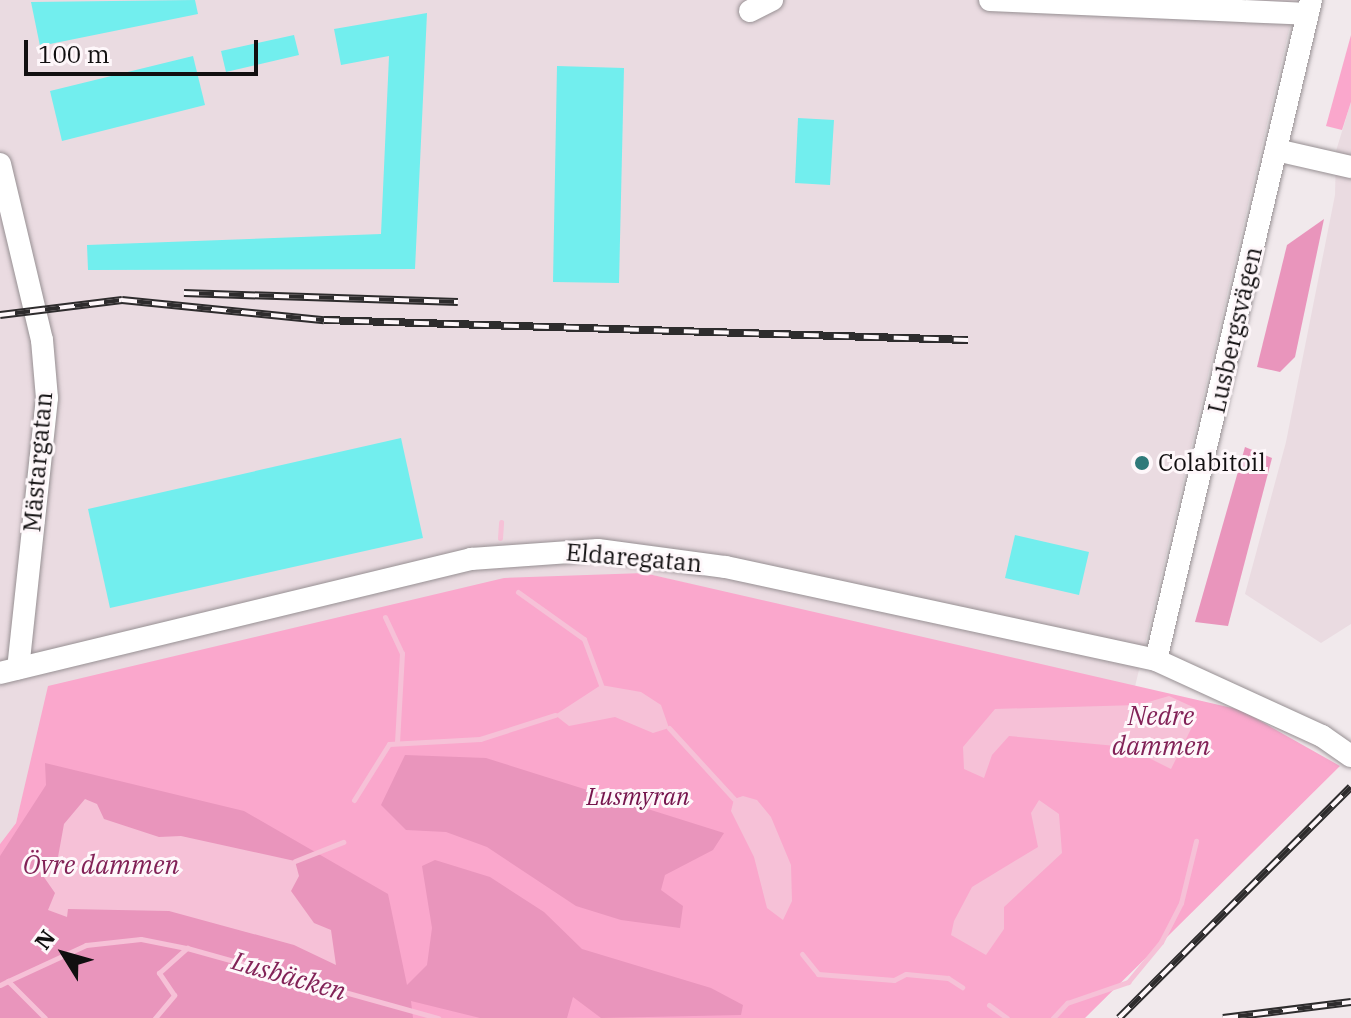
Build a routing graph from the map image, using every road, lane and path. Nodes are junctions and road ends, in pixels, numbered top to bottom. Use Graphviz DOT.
graph roads {
  1 [pos="772,0"];
  2 [pos="990,0"];
  3 [pos="1310,7"];
  4 [pos="750,11"];
  5 [pos="1276,150"];
  6 [pos="0,164"];
  7 [pos="1351,167"];
  8 [pos="1156,660"];
  9 [pos="9,670"];
  10 [pos="1351,756"];
  1 -- 4 [label="street"];
  2 -- 3 [label="street"];
  3 -- 5 [label="street, Lusbergsvägen"];
  5 -- 7 [label="street"];
  5 -- 8 [label="street, Lusbergsvägen"];
  6 -- 9 [label="street, Mästargatan"];
  8 -- 9 [label="street, Eldaregatan"];
  8 -- 10 [label="street, Eldaregatan"];
}
